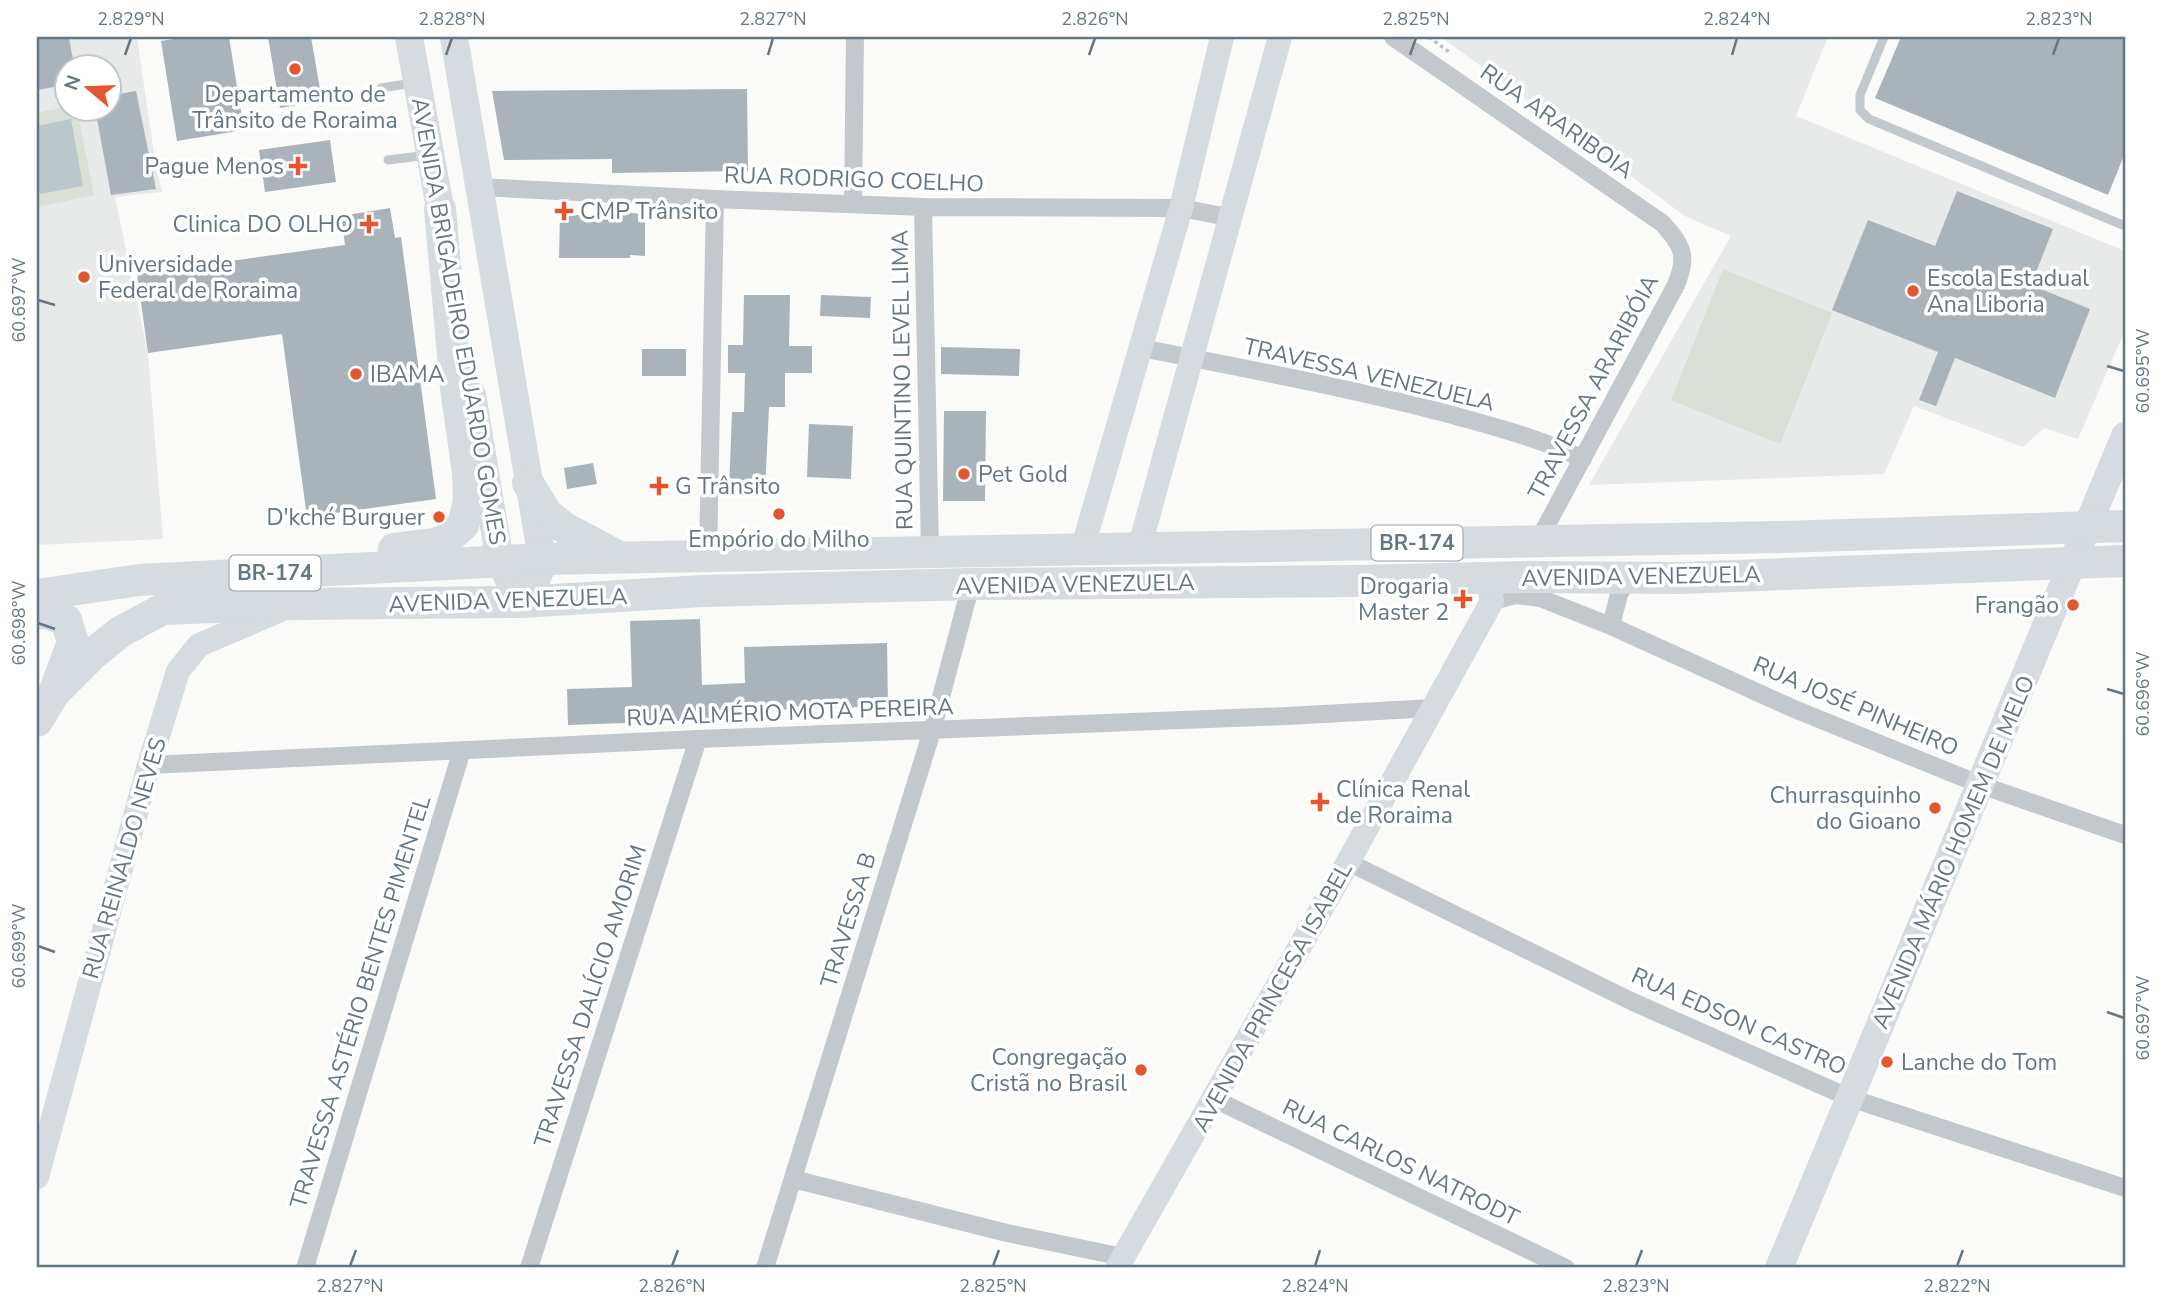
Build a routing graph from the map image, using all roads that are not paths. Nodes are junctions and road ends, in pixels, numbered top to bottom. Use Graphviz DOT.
graph roads {
  1 [pos="409,37"];
  2 [pos="454,37"];
  3 [pos="855,37"];
  4 [pos="1222,37"];
  5 [pos="1280,37"];
  6 [pos="1392,37"];
  7 [pos="1884,37"];
  8 [pos="417,82"];
  9 [pos="381,88"];
  10 [pos="431,155"];
  11 [pos="388,160"];
  12 [pos="479,187"];
  13 [pos="715,199"];
  14 [pos="853,204"];
  15 [pos="923,206"];
  16 [pos="1181,208"];
  17 [pos="440,209"];
  18 [pos="1228,217"];
  19 [pos="2125,226"];
  20 [pos="1683,254"];
  21 [pos="1141,348"];
  22 [pos="1191,358"];
  23 [pos="2125,436"];
  24 [pos="1583,458"];
  25 [pos="528,483"];
  26 [pos="2125,526"];
  27 [pos="2087,528"];
  28 [pos="1769,537"];
  29 [pos="1538,541"];
  30 [pos="1368,544"];
  31 [pos="1139,549"];
  32 [pos="1082,550"];
  33 [pos="930,553"];
  34 [pos="708,557"];
  35 [pos="622,558"];
  36 [pos="542,559"];
  37 [pos="2125,561"];
  38 [pos="500,562"];
  39 [pos="2073,564"];
  40 [pos="1766,575"];
  41 [pos="1629,578"];
  42 [pos="139,580"];
  43 [pos="1356,581"];
  44 [pos="971,584"];
  45 [pos="1485,589"];
  46 [pos="37,595"];
  47 [pos="523,601"];
  48 [pos="293,604"];
  49 [pos="37,613"];
  50 [pos="1611,626"];
  51 [pos="54,693"];
  52 [pos="1433,708"];
  53 [pos="37,721"];
  54 [pos="932,731"];
  55 [pos="698,739"];
  56 [pos="462,750"];
  57 [pos="149,765"];
  58 [pos="1981,785"];
  59 [pos="2125,835"];
  60 [pos="1348,862"];
  61 [pos="1850,1098"];
  62 [pos="1214,1100"];
  63 [pos="37,1177"];
  64 [pos="793,1179"];
  65 [pos="2125,1188"];
  66 [pos="1120,1263"];
  67 [pos="305,1268"];
  68 [pos="529,1268"];
  69 [pos="765,1268"];
  70 [pos="1566,1268"];
  71 [pos="1779,1268"];
  1 -- 8 [label="main road, AVENIDA BRIGADEIRO EDUARDO GOMES"];
  2 -- 12 [label="main road, AVENIDA BRIGADEIRO EDUARDO GOMES"];
  3 -- 14 [label="street"];
  4 -- 16 [label="street"];
  5 -- 18 [label="street"];
  6 -- 20 [label="street, RUA ARARIBOIA"];
  7 -- 19 [label="lane"];
  8 -- 9 [label="lane"];
  8 -- 10 [label="main road, AVENIDA BRIGADEIRO EDUARDO GOMES"];
  10 -- 11 [label="lane"];
  10 -- 17 [label="main road, AVENIDA BRIGADEIRO EDUARDO GOMES"];
  12 -- 13 [label="street, RUA RODRIGO COELHO"];
  12 -- 25 [label="main road, AVENIDA BRIGADEIRO EDUARDO GOMES"];
  13 -- 14 [label="street, RUA RODRIGO COELHO"];
  13 -- 34 [label="street"];
  14 -- 15 [label="street, RUA RODRIGO COELHO"];
  15 -- 16 [label="street, RUA RODRIGO COELHO"];
  15 -- 33 [label="street, RUA QUINTINO LEVEL LIMA"];
  16 -- 18 [label="street, RUA RODRIGO COELHO"];
  16 -- 21 [label="street"];
  17 -- 38 [label="main road, AVENIDA BRIGADEIRO EDUARDO GOMES"];
  17 -- 42 [label="highway"];
  18 -- 22 [label="street"];
  20 -- 24 [label="street, TRAVESSA ARARIBÓIA"];
  21 -- 22 [label="street, TRAVESSA VENEZUELA"];
  21 -- 32 [label="street"];
  22 -- 24 [label="street, TRAVESSA VENEZUELA"];
  22 -- 31 [label="street"];
  23 -- 27 [label="main road, AVENIDA MÁRIO HOMEM DE MELO"];
  24 -- 29 [label="street, TRAVESSA ARARIBÓIA"];
  25 -- 35 [label="highway"];
  25 -- 36 [label="main road, AVENIDA BRIGADEIRO EDUARDO GOMES"];
  26 -- 27 [label="highway, AVENIDA VENEZUELA / BR-174"];
  27 -- 28 [label="highway, AVENIDA VENEZUELA / BR-174"];
  27 -- 39 [label="main road, AVENIDA MÁRIO HOMEM DE MELO"];
  28 -- 29 [label="highway, AVENIDA VENEZUELA / BR-174"];
  28 -- 40 [label="highway"];
  29 -- 30 [label="highway, AVENIDA VENEZUELA / BR-174"];
  30 -- 31 [label="highway, AVENIDA VENEZUELA / BR-174"];
  30 -- 43 [label="highway"];
  31 -- 32 [label="highway, AVENIDA VENEZUELA / BR-174"];
  32 -- 33 [label="highway, AVENIDA VENEZUELA / BR-174"];
  33 -- 34 [label="highway, AVENIDA VENEZUELA / BR-174"];
  34 -- 35 [label="highway, AVENIDA VENEZUELA / BR-174"];
  35 -- 36 [label="highway, AVENIDA VENEZUELA / BR-174"];
  36 -- 38 [label="highway, AVENIDA VENEZUELA / BR-174"];
  36 -- 47 [label="main road, AVENIDA BRIGADEIRO EDUARDO GOMES"];
  37 -- 39 [label="highway, AVENIDA VENEZUELA / BR-174"];
  38 -- 42 [label="highway, AVENIDA VENEZUELA / BR-174"];
  38 -- 47 [label="main road, AVENIDA BRIGADEIRO EDUARDO GOMES"];
  39 -- 40 [label="highway, AVENIDA VENEZUELA / BR-174"];
  39 -- 58 [label="main road, AVENIDA MÁRIO HOMEM DE MELO"];
  40 -- 41 [label="highway, AVENIDA VENEZUELA / BR-174"];
  41 -- 45 [label="highway, AVENIDA VENEZUELA / BR-174"];
  41 -- 50 [label="street"];
  42 -- 46 [label="highway, AVENIDA VENEZUELA / BR-174"];
  43 -- 44 [label="highway, AVENIDA VENEZUELA / BR-174"];
  43 -- 45 [label="highway, AVENIDA VENEZUELA / BR-174"];
  44 -- 47 [label="highway, AVENIDA VENEZUELA / BR-174"];
  44 -- 54 [label="street, TRAVESSA B"];
  45 -- 50 [label="street, RUA JOSÉ PINHEIRO"];
  45 -- 52 [label="street, AVENIDA PRINCESA ISABEL"];
  47 -- 48 [label="highway, AVENIDA VENEZUELA / BR-174"];
  48 -- 51 [label="highway, AVENIDA VENEZUELA / BR-174"];
  48 -- 57 [label="street, RUA REINALDO NEVES"];
  49 -- 51 [label="highway, BR-174"];
  50 -- 58 [label="street, RUA JOSÉ PINHEIRO"];
  51 -- 53 [label="highway, BR-174"];
  52 -- 54 [label="street, RUA ALMÉRIO MOTA PEREIRA"];
  52 -- 60 [label="street, AVENIDA PRINCESA ISABEL"];
  54 -- 55 [label="street, RUA ALMÉRIO MOTA PEREIRA"];
  54 -- 64 [label="street, TRAVESSA B"];
  55 -- 56 [label="street, RUA ALMÉRIO MOTA PEREIRA"];
  55 -- 68 [label="street, TRAVESSA DALÍCIO AMORIM"];
  56 -- 57 [label="street, RUA ALMÉRIO MOTA PEREIRA"];
  56 -- 67 [label="street, TRAVESSA ASTÉRIO BENTES PIMENTEL"];
  57 -- 63 [label="street, RUA REINALDO NEVES"];
  58 -- 59 [label="street, RUA JOSÉ PINHEIRO"];
  58 -- 61 [label="main road, AVENIDA MÁRIO HOMEM DE MELO"];
  60 -- 61 [label="street, RUA EDSON CASTRO"];
  60 -- 62 [label="street, AVENIDA PRINCESA ISABEL"];
  61 -- 65 [label="street, RUA EDSON CASTRO"];
  61 -- 71 [label="main road, AVENIDA MÁRIO HOMEM DE MELO"];
  62 -- 66 [label="street, AVENIDA PRINCESA ISABEL"];
  62 -- 70 [label="street, RUA CARLOS NATRODT"];
  64 -- 66 [label="street"];
  64 -- 69 [label="street, TRAVESSA B"];
}
